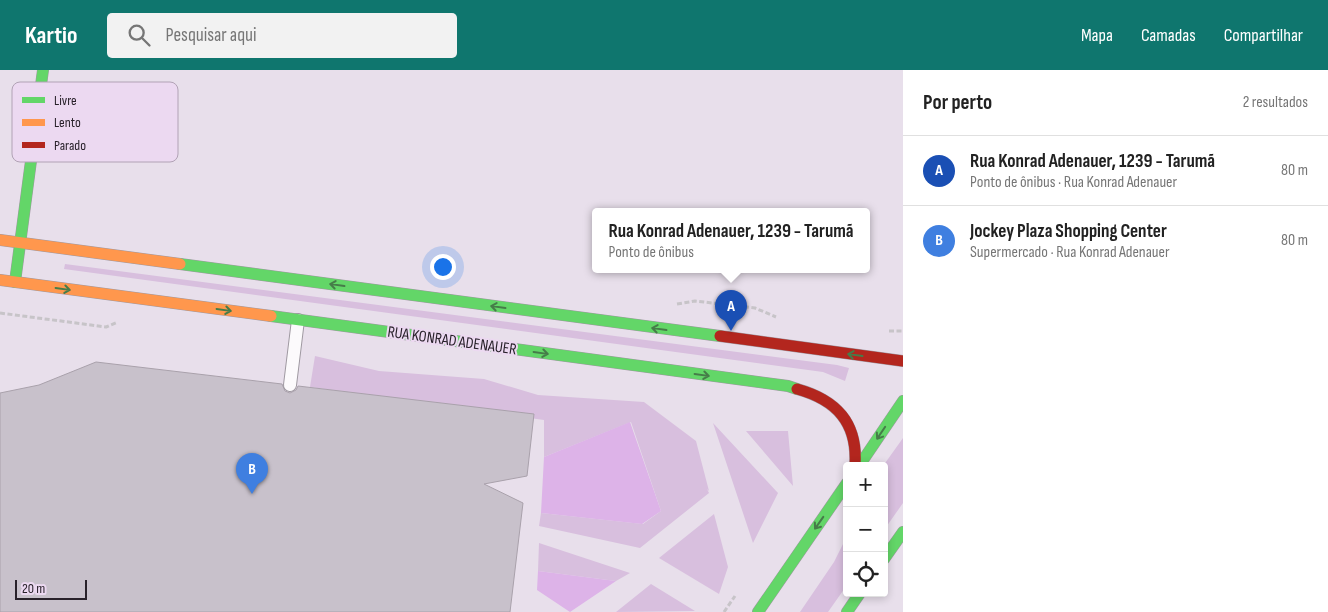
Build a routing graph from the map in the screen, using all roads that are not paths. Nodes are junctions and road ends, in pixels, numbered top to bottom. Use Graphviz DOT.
graph roads {
  1 [pos="31,162"];
  2 [pos="0,240"];
  3 [pos="20,243"];
  4 [pos="0,280"];
  5 [pos="15,282"];
  6 [pos="298,320"];
  7 [pos="903,362"];
  8 [pos="290,385"];
  9 [pos="903,400"];
  10 [pos="857,462"];
  11 [pos="860,462"];
  12 [pos="843,489"];
  13 [pos="903,532"];
  14 [pos="888,553"];
  15 [pos="857,597"];
  16 [pos="758,612"];
  17 [pos="848,612"];
  1 -- 3 [label="main road"];
  2 -- 3 [label="main road"];
  3 -- 5 [label="main road"];
  7 -- 3 [label="main road, one-way"];
  4 -- 5 [label="main road, RUA KONRAD ADENAUER"];
  5 -- 6 [label="main road, RUA KONRAD ADENAUER, one-way"];
  6 -- 8 [label="lane"];
  6 -- 10 [label="main road, RUA KONRAD ADENAUER, one-way"];
  9 -- 11 [label="main road, one-way"];
  12 -- 16 [label="main road, one-way"];
  13 -- 14 [label="main road"];
  15 -- 17 [label="main road"];
}
